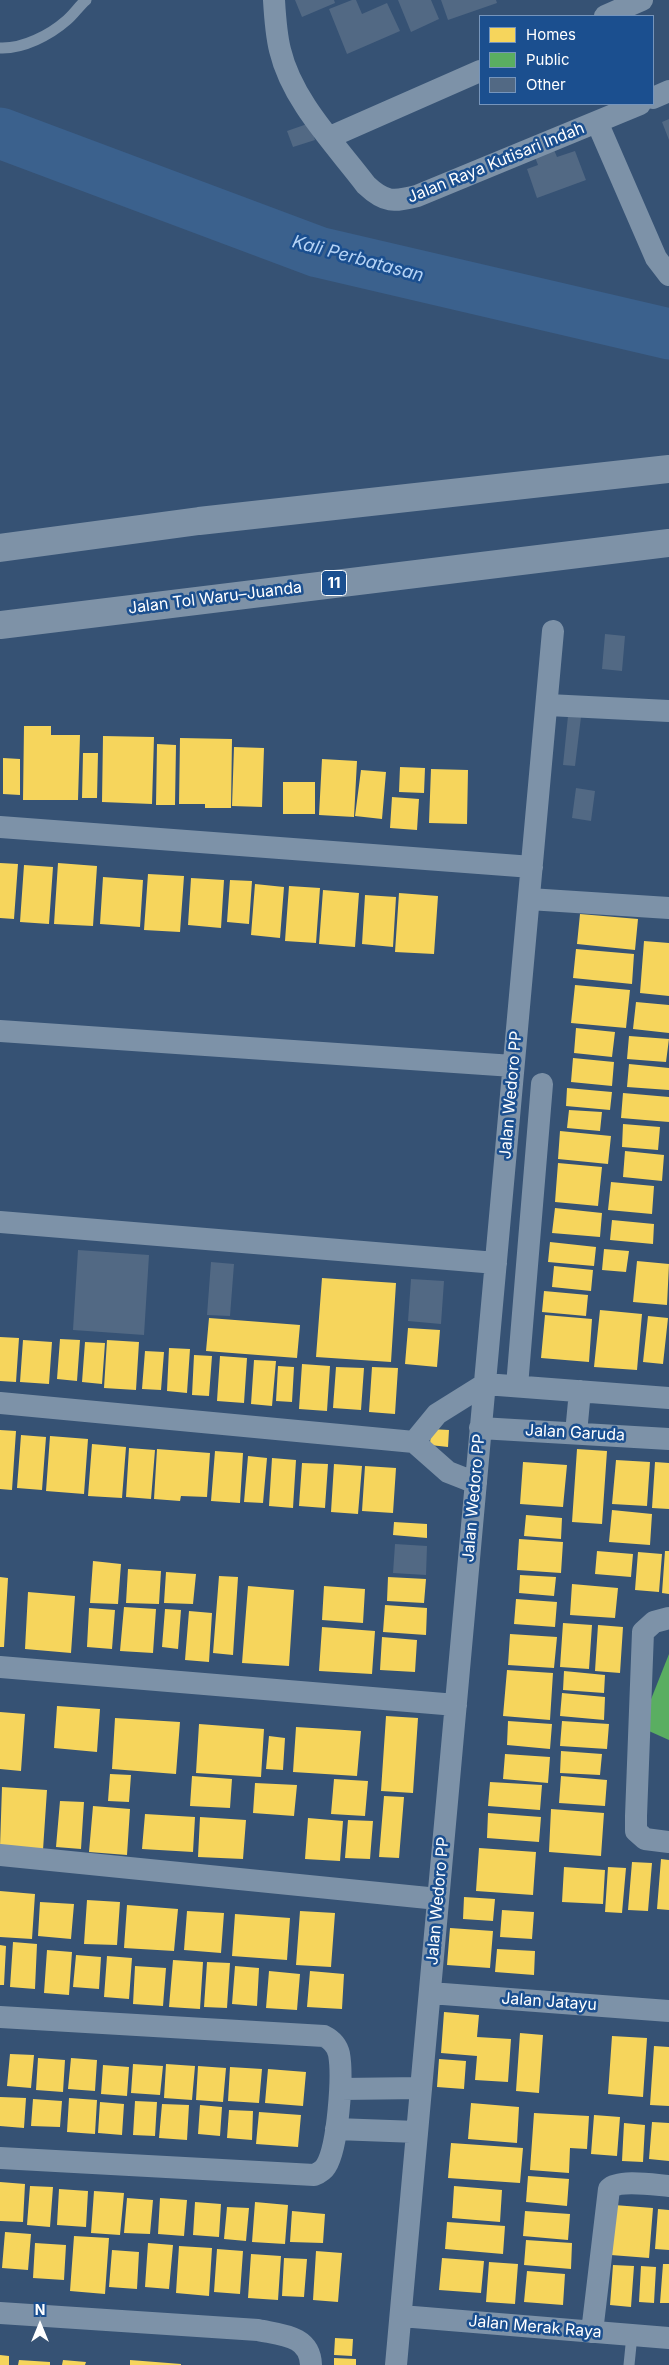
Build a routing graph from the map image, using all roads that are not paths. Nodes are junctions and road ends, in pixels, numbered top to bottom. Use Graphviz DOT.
graph roads {
  1 [pos="86,0"];
  2 [pos="274,0"];
  3 [pos="642,0"];
  4 [pos="607,15"];
  5 [pos="0,48"];
  6 [pos="479,71"];
  7 [pos="669,91"];
  8 [pos="654,98"];
  9 [pos="638,105"];
  10 [pos="597,122"];
  11 [pos="330,137"];
  12 [pos="669,275"];
  13 [pos="669,469"];
  14 [pos="669,543"];
  15 [pos="0,548"];
  16 [pos="0,625"];
  17 [pos="553,631"];
  18 [pos="548,705"];
  19 [pos="669,711"];
  20 [pos="0,827"];
  21 [pos="532,867"];
  22 [pos="528,900"];
  23 [pos="669,908"];
  24 [pos="0,1031"];
  25 [pos="513,1066"];
  26 [pos="542,1084"];
  27 [pos="0,1222"];
  28 [pos="496,1263"];
  29 [pos="485,1384"];
  30 [pos="517,1386"];
  31 [pos="580,1391"];
  32 [pos="669,1398"];
  33 [pos="0,1403"];
  34 [pos="480,1428"];
  35 [pos="576,1434"];
  36 [pos="669,1439"];
  37 [pos="414,1442"];
  38 [pos="476,1483"];
  39 [pos="669,1618"];
  40 [pos="0,1667"];
  41 [pos="456,1705"];
  42 [pos="669,1842"];
  43 [pos="0,1855"];
  44 [pos="438,1899"];
  45 [pos="430,1993"];
  46 [pos="669,2011"];
  47 [pos="0,2017"];
  48 [pos="421,2088"];
  49 [pos="341,2089"];
  50 [pos="336,2129"];
  51 [pos="418,2132"];
  52 [pos="0,2158"];
  53 [pos="669,2186"];
  54 [pos="0,2313"];
  55 [pos="401,2316"];
  56 [pos="592,2332"];
  57 [pos="632,2335"];
  58 [pos="669,2338"];
  59 [pos="310,2365"];
  60 [pos="396,2365"];
  61 [pos="629,2365"];
  1 -- 5 [label="lane"];
  2 -- 11 [label="street, Jalan Raya Kutisari Indah"];
  3 -- 4 [label="street"];
  6 -- 11 [label="street"];
  7 -- 8 [label="street"];
  9 -- 10 [label="street, Jalan Raya Kutisari Indah"];
  10 -- 11 [label="street, Jalan Raya Kutisari Indah"];
  10 -- 12 [label="street"];
  13 -- 15 [label="highway"];
  14 -- 16 [label="highway, Jalan Tol Waru–Juanda / 11"];
  17 -- 18 [label="street, Jalan Wedoro PP"];
  18 -- 19 [label="street"];
  18 -- 21 [label="street, Jalan Wedoro PP"];
  20 -- 21 [label="street"];
  21 -- 22 [label="street, Jalan Wedoro PP"];
  22 -- 23 [label="street"];
  22 -- 25 [label="street, Jalan Wedoro PP"];
  24 -- 25 [label="street"];
  25 -- 28 [label="street, Jalan Wedoro PP"];
  26 -- 30 [label="street"];
  27 -- 28 [label="street"];
  28 -- 29 [label="street, Jalan Wedoro PP"];
  29 -- 30 [label="street"];
  29 -- 34 [label="street, Jalan Wedoro PP"];
  29 -- 37 [label="street"];
  30 -- 31 [label="street"];
  31 -- 32 [label="street"];
  31 -- 35 [label="street"];
  33 -- 37 [label="street"];
  34 -- 35 [label="street, Jalan Garuda"];
  34 -- 38 [label="street, Jalan Wedoro PP"];
  35 -- 36 [label="street, Jalan Garuda"];
  37 -- 38 [label="street"];
  38 -- 41 [label="street, Jalan Wedoro PP"];
  39 -- 42 [label="street"];
  40 -- 41 [label="street"];
  41 -- 44 [label="street, Jalan Wedoro PP"];
  43 -- 44 [label="street"];
  44 -- 45 [label="street, Jalan Wedoro PP"];
  45 -- 46 [label="street, Jalan Jatayu"];
  45 -- 48 [label="street, Jalan Wedoro PP"];
  47 -- 49 [label="street"];
  48 -- 49 [label="street"];
  48 -- 51 [label="street, Jalan Wedoro PP"];
  49 -- 50 [label="street"];
  50 -- 51 [label="street"];
  50 -- 52 [label="street"];
  51 -- 55 [label="street, Jalan Wedoro PP"];
  53 -- 56 [label="street"];
  54 -- 59 [label="street"];
  55 -- 56 [label="street, Jalan Merak Raya"];
  55 -- 60 [label="street, Jalan Wedoro PP"];
  56 -- 57 [label="street, Jalan Merak Raya"];
  57 -- 58 [label="street, Jalan Merak Raya"];
  57 -- 61 [label="lane"];
}
